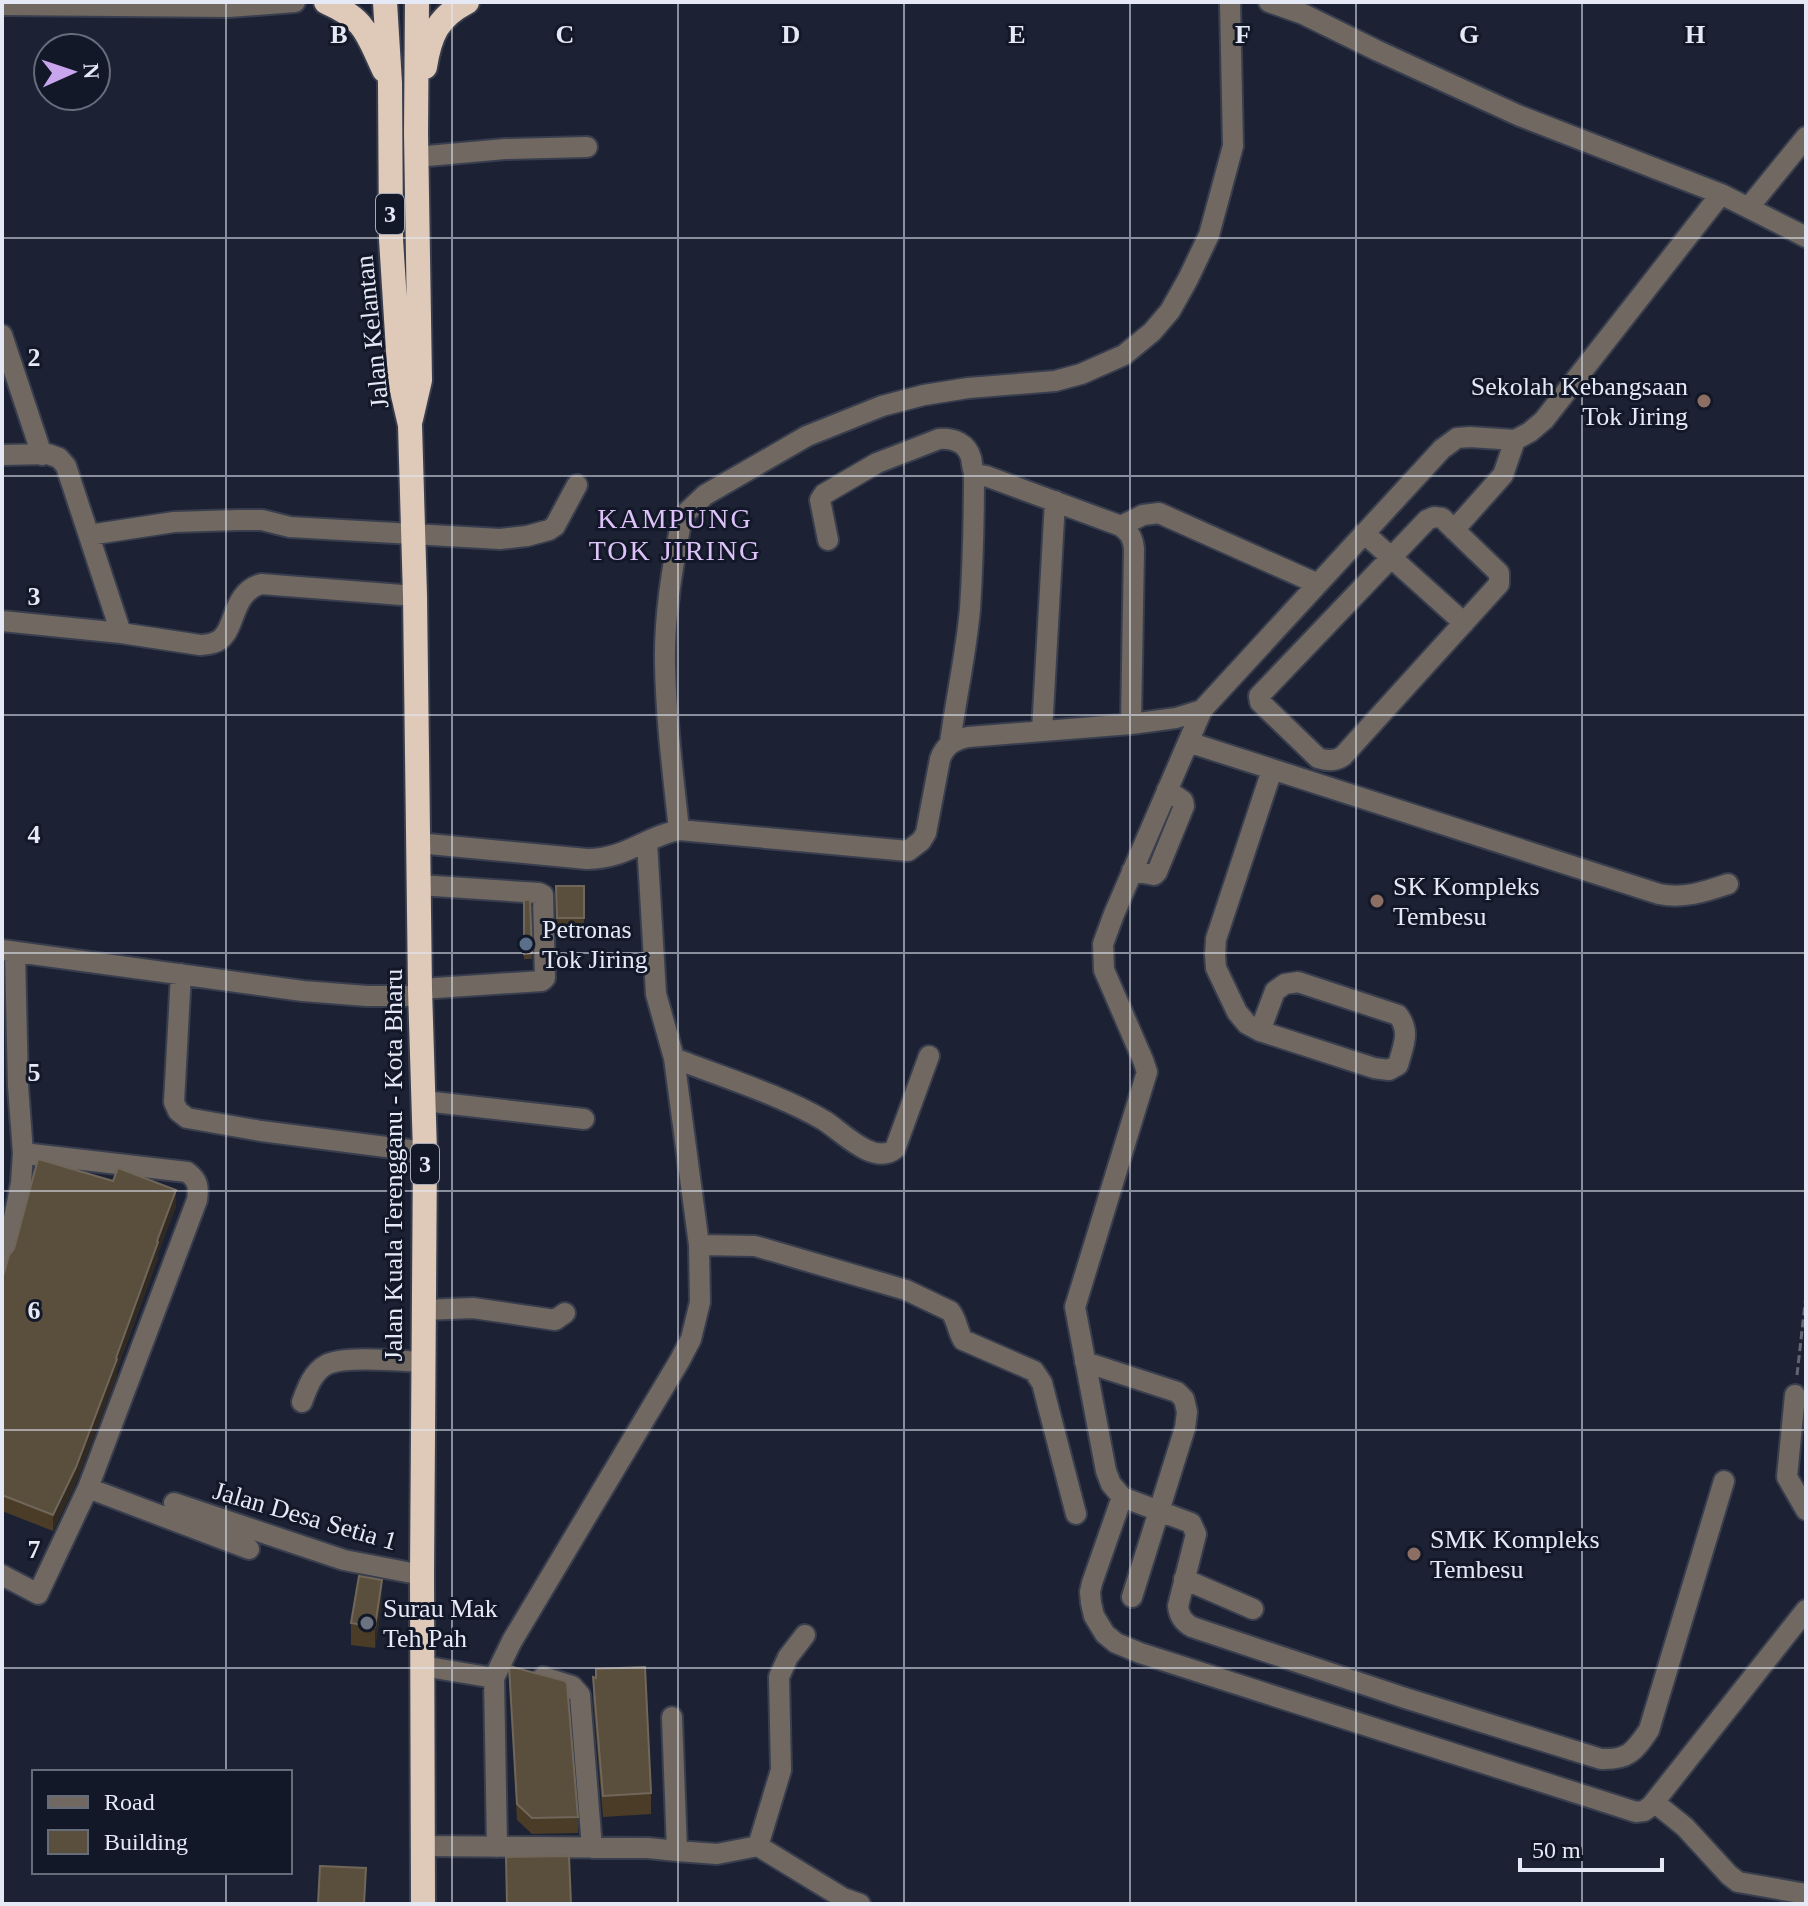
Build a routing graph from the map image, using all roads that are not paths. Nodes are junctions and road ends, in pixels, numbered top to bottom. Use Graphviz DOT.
graph roads {
  1 [pos="295,2"];
  2 [pos="326,2"];
  3 [pos="385,2"];
  4 [pos="417,2"];
  5 [pos="467,2"];
  6 [pos="1230,2"];
  7 [pos="1269,2"];
  8 [pos="2,5"];
  9 [pos="390,83"];
  10 [pos="1806,137"];
  11 [pos="416,145"];
  12 [pos="587,147"];
  13 [pos="1721,194"];
  14 [pos="1749,207"];
  15 [pos="1806,237"];
  16 [pos="2,335"];
  17 [pos="410,425"];
  18 [pos="1515,440"];
  19 [pos="2,455"];
  20 [pos="42,455"];
  21 [pos="974,472"];
  22 [pos="577,485"];
  23 [pos="1055,501"];
  24 [pos="1121,526"];
  25 [pos="1454,530"];
  26 [pos="1364,533"];
  27 [pos="89,535"];
  28 [pos="413,535"];
  29 [pos="828,540"];
  30 [pos="1391,558"];
  31 [pos="1318,584"];
  32 [pos="415,596"];
  33 [pos="2,621"];
  34 [pos="1464,623"];
  35 [pos="121,633"];
  36 [pos="1202,710"];
  37 [pos="1131,724"];
  38 [pos="1042,731"];
  39 [pos="1188,742"];
  40 [pos="950,743"];
  41 [pos="1272,770"];
  42 [pos="679,830"];
  43 [pos="647,842"];
  44 [pos="418,843"];
  45 [pos="1728,884"];
  46 [pos="419,885"];
  47 [pos="9,951"];
  48 [pos="181,974"];
  49 [pos="420,992"];
  50 [pos="1260,1031"];
  51 [pos="929,1056"];
  52 [pos="674,1058"];
  53 [pos="424,1101"];
  54 [pos="584,1119"];
  55 [pos="2,1133"];
  56 [pos="23,1144"];
  57 [pos="425,1152"];
  58 [pos="699,1245"];
  59 [pos="2,1261"];
  60 [pos="424,1310"];
  61 [pos="565,1313"];
  62 [pos="423,1362"];
  63 [pos="1085,1362"];
  64 [pos="1795,1395"];
  65 [pos="302,1402"];
  66 [pos="1724,1481"];
  67 [pos="88,1488"];
  68 [pos="1122,1497"];
  69 [pos="174,1503"];
  70 [pos="1806,1510"];
  71 [pos="1160,1512"];
  72 [pos="1076,1514"];
  73 [pos="249,1549"];
  74 [pos="2,1575"];
  75 [pos="422,1575"];
  76 [pos="1184,1579"];
  77 [pos="1132,1597"];
  78 [pos="1253,1609"];
  79 [pos="1806,1610"];
  80 [pos="805,1635"];
  81 [pos="422,1666"];
  82 [pos="510,1671"];
  83 [pos="672,1717"];
  84 [pos="1654,1802"];
  85 [pos="422,1846"];
  86 [pos="758,1846"];
  87 [pos="497,1847"];
  88 [pos="592,1848"];
  89 [pos="677,1851"];
  90 [pos="1806,1894"];
  91 [pos="423,1904"];
  92 [pos="860,1904"];
  1 -- 8 [label="street"];
  2 -- 9 [label="highway"];
  3 -- 9 [label="highway, Jalan Kelantan / 3"];
  4 -- 11 [label="highway, Jalan Kelantan / 3"];
  5 -- 11 [label="highway"];
  6 -- 42 [label="street"];
  7 -- 13 [label="street"];
  9 -- 17 [label="highway, Jalan Kelantan / 3"];
  10 -- 14 [label="street"];
  11 -- 12 [label="street"];
  11 -- 17 [label="highway, Jalan Kelantan / 3"];
  13 -- 14 [label="street"];
  13 -- 18 [label="street"];
  14 -- 15 [label="street"];
  16 -- 20 [label="street"];
  17 -- 28 [label="highway, Jalan Kuala Terengganu - Kota Bharu / 3"];
  18 -- 25 [label="street"];
  18 -- 26 [label="street"];
  19 -- 20 [label="street"];
  20 -- 27 [label="street"];
  21 -- 23 [label="street"];
  21 -- 29 [label="street"];
  21 -- 40 [label="street"];
  22 -- 28 [label="street"];
  23 -- 24 [label="street"];
  23 -- 38 [label="street"];
  24 -- 31 [label="street"];
  24 -- 37 [label="street"];
  25 -- 30 [label="street"];
  25 -- 34 [label="street"];
  26 -- 30 [label="street"];
  26 -- 31 [label="street"];
  27 -- 28 [label="street"];
  27 -- 35 [label="street"];
  28 -- 32 [label="highway, Jalan Kuala Terengganu - Kota Bharu / 3"];
  30 -- 34 [label="street"];
  30 -- 34 [label="street"];
  31 -- 36 [label="street"];
  32 -- 35 [label="street"];
  32 -- 44 [label="highway, Jalan Kuala Terengganu - Kota Bharu / 3"];
  33 -- 35 [label="street"];
  36 -- 37 [label="street"];
  36 -- 39 [label="street"];
  37 -- 38 [label="street"];
  38 -- 40 [label="street"];
  39 -- 41 [label="street"];
  39 -- 63 [label="street"];
  40 -- 42 [label="street"];
  41 -- 45 [label="street"];
  41 -- 50 [label="street"];
  42 -- 43 [label="street"];
  43 -- 44 [label="street"];
  43 -- 52 [label="street"];
  44 -- 46 [label="highway, Jalan Kuala Terengganu - Kota Bharu / 3"];
  46 -- 49 [label="highway, Jalan Kuala Terengganu - Kota Bharu / 3"];
  46 -- 49 [label="street"];
  47 -- 48 [label="street"];
  47 -- 56 [label="street"];
  48 -- 49 [label="street"];
  48 -- 57 [label="street"];
  49 -- 53 [label="highway, Jalan Kuala Terengganu - Kota Bharu / 3"];
  50 -- 50 [label="street"];
  51 -- 52 [label="street"];
  52 -- 58 [label="street"];
  53 -- 54 [label="street"];
  53 -- 57 [label="highway, Jalan Kuala Terengganu - Kota Bharu / 3"];
  55 -- 56 [label="street"];
  56 -- 59 [label="street"];
  56 -- 67 [label="street"];
  57 -- 60 [label="highway, Jalan Kuala Terengganu - Kota Bharu / 3"];
  58 -- 72 [label="street"];
  58 -- 82 [label="street"];
  60 -- 61 [label="street"];
  60 -- 62 [label="highway, Jalan Kuala Terengganu - Kota Bharu / 3"];
  62 -- 65 [label="street"];
  62 -- 75 [label="highway, Jalan Kuala Terengganu - Kota Bharu / 3"];
  63 -- 68 [label="street"];
  63 -- 71 [label="street"];
  64 -- 70 [label="street"];
  66 -- 76 [label="street"];
  67 -- 73 [label="street, Jalan Desa Setia 1"];
  67 -- 74 [label="street"];
  68 -- 71 [label="street"];
  68 -- 84 [label="street"];
  69 -- 75 [label="street, Jalan Desa Setia 1"];
  71 -- 76 [label="street"];
  71 -- 77 [label="street"];
  75 -- 81 [label="highway, Jalan Kuala Terengganu - Kota Bharu / 3"];
  76 -- 78 [label="street"];
  79 -- 84 [label="street"];
  80 -- 86 [label="street"];
  81 -- 82 [label="street"];
  81 -- 85 [label="highway, Jalan Kuala Terengganu - Kota Bharu / 3"];
  82 -- 87 [label="street"];
  82 -- 88 [label="street"];
  83 -- 89 [label="street"];
  84 -- 90 [label="street"];
  85 -- 87 [label="street"];
  85 -- 91 [label="highway, Jalan Kuala Terengganu - Kota Bharu / 3"];
  86 -- 89 [label="street"];
  86 -- 92 [label="street"];
  87 -- 88 [label="street"];
  88 -- 89 [label="street"];
}
